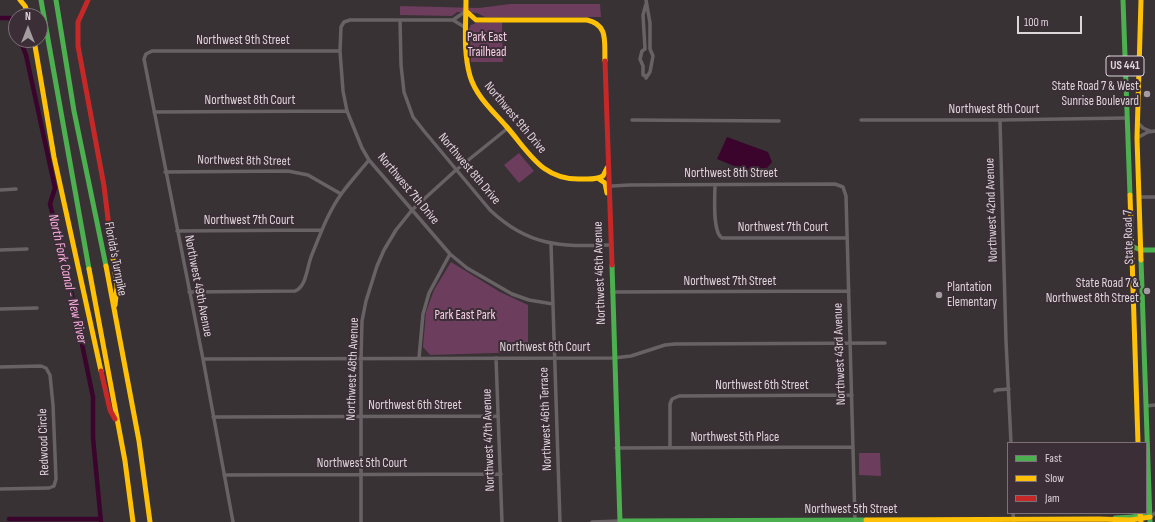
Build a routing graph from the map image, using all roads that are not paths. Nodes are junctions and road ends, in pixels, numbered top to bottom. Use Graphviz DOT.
graph roads {
  1 [pos="41,0"];
  2 [pos="56,0"];
  3 [pos="88,0"];
  4 [pos="466,0"];
  5 [pos="1123,0"];
  6 [pos="1141,0"];
  7 [pos="646,1"];
  8 [pos="466,10"];
  9 [pos="400,20"];
  10 [pos="453,20"];
  11 [pos="476,20"];
  12 [pos="466,28"];
  13 [pos="35,48"];
  14 [pos="340,51"];
  15 [pos="146,54"];
  16 [pos="643,66"];
  17 [pos="651,66"];
  18 [pos="347,111"];
  19 [pos="154,112"];
  20 [pos="1126,118"];
  21 [pos="632,120"];
  22 [pos="861,120"];
  23 [pos="1000,120"];
  24 [pos="779,121"];
  25 [pos="1137,122"];
  26 [pos="508,128"];
  27 [pos="1153,131"];
  28 [pos="1137,138"];
  29 [pos="369,160"];
  30 [pos="607,165"];
  31 [pos="456,170"];
  32 [pos="165,172"];
  33 [pos="609,178"];
  34 [pos="599,179"];
  35 [pos="715,185"];
  36 [pos="619,186"];
  37 [pos="843,187"];
  38 [pos="16,189"];
  39 [pos="608,189"];
  40 [pos="0,190"];
  41 [pos="341,194"];
  42 [pos="1139,197"];
  43 [pos="1155,197"];
  44 [pos="412,210"];
  45 [pos="322,230"];
  46 [pos="177,231"];
  47 [pos="847,238"];
  48 [pos="551,244"];
  49 [pos="610,245"];
  50 [pos="1131,246"];
  51 [pos="26,249"];
  52 [pos="0,250"];
  53 [pos="1141,250"];
  54 [pos="1155,250"];
  55 [pos="450,254"];
  56 [pos="849,291"];
  57 [pos="189,292"];
  58 [pos="612,292"];
  59 [pos="552,304"];
  60 [pos="37,308"];
  61 [pos="0,309"];
  62 [pos="115,310"];
  63 [pos="1134,319"];
  64 [pos="1144,333"];
  65 [pos="886,343"];
  66 [pos="850,344"];
  67 [pos="554,357"];
  68 [pos="361,358"];
  69 [pos="419,358"];
  70 [pos="496,358"];
  71 [pos="614,358"];
  72 [pos="203,359"];
  73 [pos="0,367"];
  74 [pos="1008,390"];
  75 [pos="995,391"];
  76 [pos="852,396"];
  77 [pos="1155,405"];
  78 [pos="1146,406"];
  79 [pos="361,416"];
  80 [pos="498,416"];
  81 [pos="213,417"];
  82 [pos="118,423"];
  83 [pos="1011,442"];
  84 [pos="1138,442"];
  85 [pos="1147,442"];
  86 [pos="853,447"];
  87 [pos="616,448"];
  88 [pos="670,448"];
  89 [pos="1147,460"];
  90 [pos="361,474"];
  91 [pos="500,474"];
  92 [pos="224,475"];
  93 [pos="0,489"];
  94 [pos="1148,514"];
  95 [pos="1110,520"];
  96 [pos="738,521"];
  97 [pos="798,521"];
  98 [pos="1014,521"];
  99 [pos="133,522"];
  100 [pos="150,522"];
  101 [pos="233,522"];
  102 [pos="361,522"];
  103 [pos="502,522"];
  104 [pos="560,522"];
  105 [pos="592,522"];
  106 [pos="620,522"];
  107 [pos="679,522"];
  108 [pos="855,522"];
  109 [pos="1141,522"];
  1 -- 82 [label="main road"];
  2 -- 62 [label="main road, Florida's Turnpike"];
  3 -- 62 [label="main road"];
  4 -- 8 [label="main road, Northwest 9th Drive"];
  5 -- 20 [label="main road, State Road 7 / US 441"];
  6 -- 25 [label="main road, State Road 7 / US 441"];
  7 -- 16 [label="street"];
  7 -- 17 [label="street"];
  8 -- 10 [label="street"];
  8 -- 11 [label="main road"];
  8 -- 12 [label="main road, Northwest 9th Drive"];
  9 -- 10 [label="street"];
  9 -- 14 [label="street, Northwest 7th Drive"];
  9 -- 31 [label="street, Northwest 8th Drive"];
  10 -- 12 [label="street"];
  11 -- 12 [label="main road"];
  11 -- 30 [label="main road"];
  12 -- 26 [label="main road, Northwest 9th Drive"];
  13 -- 82 [label="main road"];
  14 -- 15 [label="street, Northwest 9th Street"];
  14 -- 18 [label="street, Northwest 7th Drive"];
  15 -- 19 [label="street, Northwest 49th Avenue"];
  16 -- 17 [label="street"];
  16 -- 17 [label="street"];
  18 -- 19 [label="street, Northwest 8th Court"];
  18 -- 29 [label="street, Northwest 7th Drive"];
  19 -- 32 [label="street, Northwest 49th Avenue"];
  20 -- 23 [label="street, Northwest 8th Court"];
  20 -- 28 [label="main road"];
  20 -- 50 [label="main road, State Road 7 / US 441"];
  21 -- 24 [label="street"];
  22 -- 23 [label="street, Northwest 8th Court"];
  23 -- 74 [label="street, Northwest 42nd Avenue"];
  25 -- 27 [label="street"];
  25 -- 28 [label="main road, State Road 7 / US 441"];
  26 -- 31 [label="street, Northwest 48th Avenue"];
  26 -- 34 [label="main road, Northwest 9th Drive"];
  27 -- 28 [label="street"];
  28 -- 42 [label="main road, State Road 7 / US 441"];
  29 -- 41 [label="street"];
  29 -- 44 [label="street, Northwest 7th Drive"];
  30 -- 33 [label="main road"];
  30 -- 34 [label="main road"];
  31 -- 44 [label="street, Northwest 48th Avenue"];
  31 -- 48 [label="street, Northwest 8th Drive"];
  32 -- 41 [label="street, Northwest 8th Street"];
  32 -- 46 [label="street, Northwest 49th Avenue"];
  33 -- 36 [label="street"];
  33 -- 39 [label="main road"];
  34 -- 39 [label="main road"];
  35 -- 36 [label="street, Northwest 8th Street"];
  35 -- 37 [label="street, Northwest 8th Street"];
  35 -- 47 [label="street, Northwest 7th Court"];
  36 -- 39 [label="street, Northwest 8th Street"];
  37 -- 47 [label="street, Northwest 43rd Avenue"];
  38 -- 40 [label="street"];
  39 -- 49 [label="main road, Northwest 46th Avenue"];
  41 -- 45 [label="street"];
  42 -- 43 [label="street"];
  42 -- 53 [label="main road, State Road 7 / US 441"];
  44 -- 55 [label="street, Northwest 7th Drive"];
  44 -- 68 [label="street, Northwest 48th Avenue"];
  45 -- 46 [label="street, Northwest 7th Court"];
  45 -- 57 [label="street"];
  46 -- 57 [label="street, Northwest 49th Avenue"];
  47 -- 56 [label="street, Northwest 43rd Avenue"];
  48 -- 49 [label="street, Northwest 8th Drive"];
  48 -- 59 [label="street, Northwest 46th Terrace"];
  49 -- 58 [label="main road, Northwest 46th Avenue"];
  50 -- 53 [label="main road"];
  50 -- 63 [label="main road, State Road 7 / US 441"];
  51 -- 52 [label="street"];
  53 -- 54 [label="main road"];
  53 -- 64 [label="main road, State Road 7 / US 441"];
  55 -- 59 [label="street, Northwest 7th Drive"];
  55 -- 69 [label="street"];
  56 -- 58 [label="street, Northwest 7th Street"];
  56 -- 66 [label="street, Northwest 43rd Avenue"];
  57 -- 72 [label="street, Northwest 49th Avenue"];
  58 -- 71 [label="main road, Northwest 46th Avenue"];
  59 -- 67 [label="street, Northwest 46th Terrace"];
  60 -- 61 [label="street"];
  62 -- 100 [label="main road, Florida's Turnpike"];
  63 -- 64 [label="main road"];
  63 -- 84 [label="main road, State Road 7 / US 441"];
  64 -- 78 [label="main road, State Road 7 / US 441"];
  65 -- 66 [label="street, Northwest 6th Court"];
  66 -- 71 [label="street, Northwest 6th Court"];
  66 -- 76 [label="street, Northwest 43rd Avenue"];
  67 -- 70 [label="street, Northwest 6th Court"];
  67 -- 71 [label="street, Northwest 6th Court"];
  67 -- 104 [label="street, Northwest 46th Terrace"];
  68 -- 69 [label="street, Northwest 6th Court"];
  68 -- 72 [label="street, Northwest 6th Court"];
  68 -- 79 [label="street, Northwest 48th Avenue"];
  69 -- 70 [label="street, Northwest 6th Court"];
  70 -- 80 [label="street, Northwest 47th Avenue"];
  71 -- 87 [label="main road, Northwest 46th Avenue"];
  72 -- 81 [label="street, Northwest 49th Avenue"];
  73 -- 93 [label="street, Redwood Circle"];
  74 -- 75 [label="street"];
  74 -- 83 [label="street, Northwest 42nd Avenue"];
  76 -- 86 [label="street, Northwest 43rd Avenue"];
  76 -- 88 [label="street, Northwest 6th Street"];
  77 -- 78 [label="street"];
  78 -- 85 [label="main road, State Road 7 / US 441"];
  79 -- 80 [label="street, Northwest 6th Street"];
  79 -- 81 [label="street, Northwest 6th Street"];
  79 -- 90 [label="street, Northwest 48th Avenue"];
  80 -- 91 [label="street, Northwest 47th Avenue"];
  81 -- 92 [label="street, Northwest 49th Avenue"];
  82 -- 99 [label="main road"];
  86 -- 88 [label="street, Northwest 5th Place"];
  86 -- 108 [label="street, Northwest 43rd Avenue"];
  87 -- 88 [label="street, Northwest 5th Place"];
  87 -- 106 [label="main road, Northwest 46th Avenue"];
  89 -- 94 [label="main road, State Road 7 / US 441"];
  90 -- 91 [label="street, Northwest 5th Court"];
  90 -- 92 [label="street, Northwest 5th Court"];
  90 -- 102 [label="street, Northwest 48th Avenue"];
  91 -- 103 [label="street, Northwest 47th Avenue"];
  92 -- 101 [label="street, Northwest 49th Avenue"];
  94 -- 95 [label="main road, Northwest 5th Street"];
  94 -- 109 [label="main road, Northwest 5th Street"];
  94 -- 109 [label="main road, State Road 7 / US 441"];
  95 -- 98 [label="main road, Northwest 5th Street"];
  95 -- 109 [label="main road, Northwest 5th Street"];
  96 -- 97 [label="main road, Northwest 5th Street"];
  96 -- 107 [label="main road, Northwest 5th Street"];
  97 -- 108 [label="main road, Northwest 5th Street"];
  98 -- 108 [label="main road, Northwest 5th Street"];
  105 -- 106 [label="street, Northwest 5th Street"];
  106 -- 107 [label="main road, Northwest 5th Street"];
}
